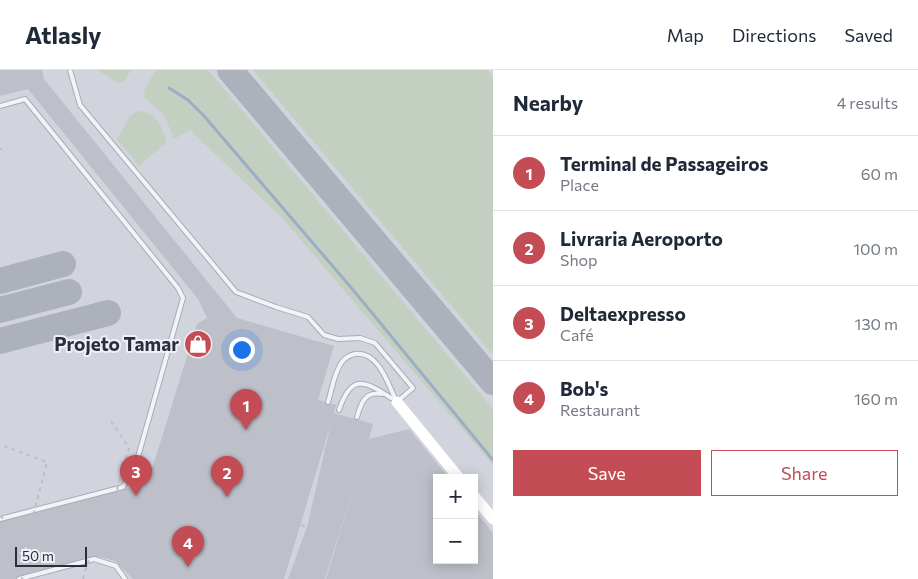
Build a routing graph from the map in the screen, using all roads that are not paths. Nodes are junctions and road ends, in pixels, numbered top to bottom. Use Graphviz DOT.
graph roads {
  1 [pos="70,70"];
  2 [pos="0,106"];
  3 [pos="394,400"];
  4 [pos="328,402"];
  5 [pos="340,410"];
  6 [pos="357,416"];
  7 [pos="456,474"];
  8 [pos="478,501"];
  9 [pos="1,518"];
  10 [pos="493,519"];
  11 [pos="21,578"];
  12 [pos="125,579"];
  1 -- 3 [label="lane"];
  2 -- 9 [label="lane"];
  3 -- 4 [label="lane"];
  3 -- 5 [label="lane"];
  3 -- 6 [label="lane"];
  3 -- 7 [label="main road"];
  8 -- 10 [label="main road"];
  11 -- 12 [label="lane"];
}
